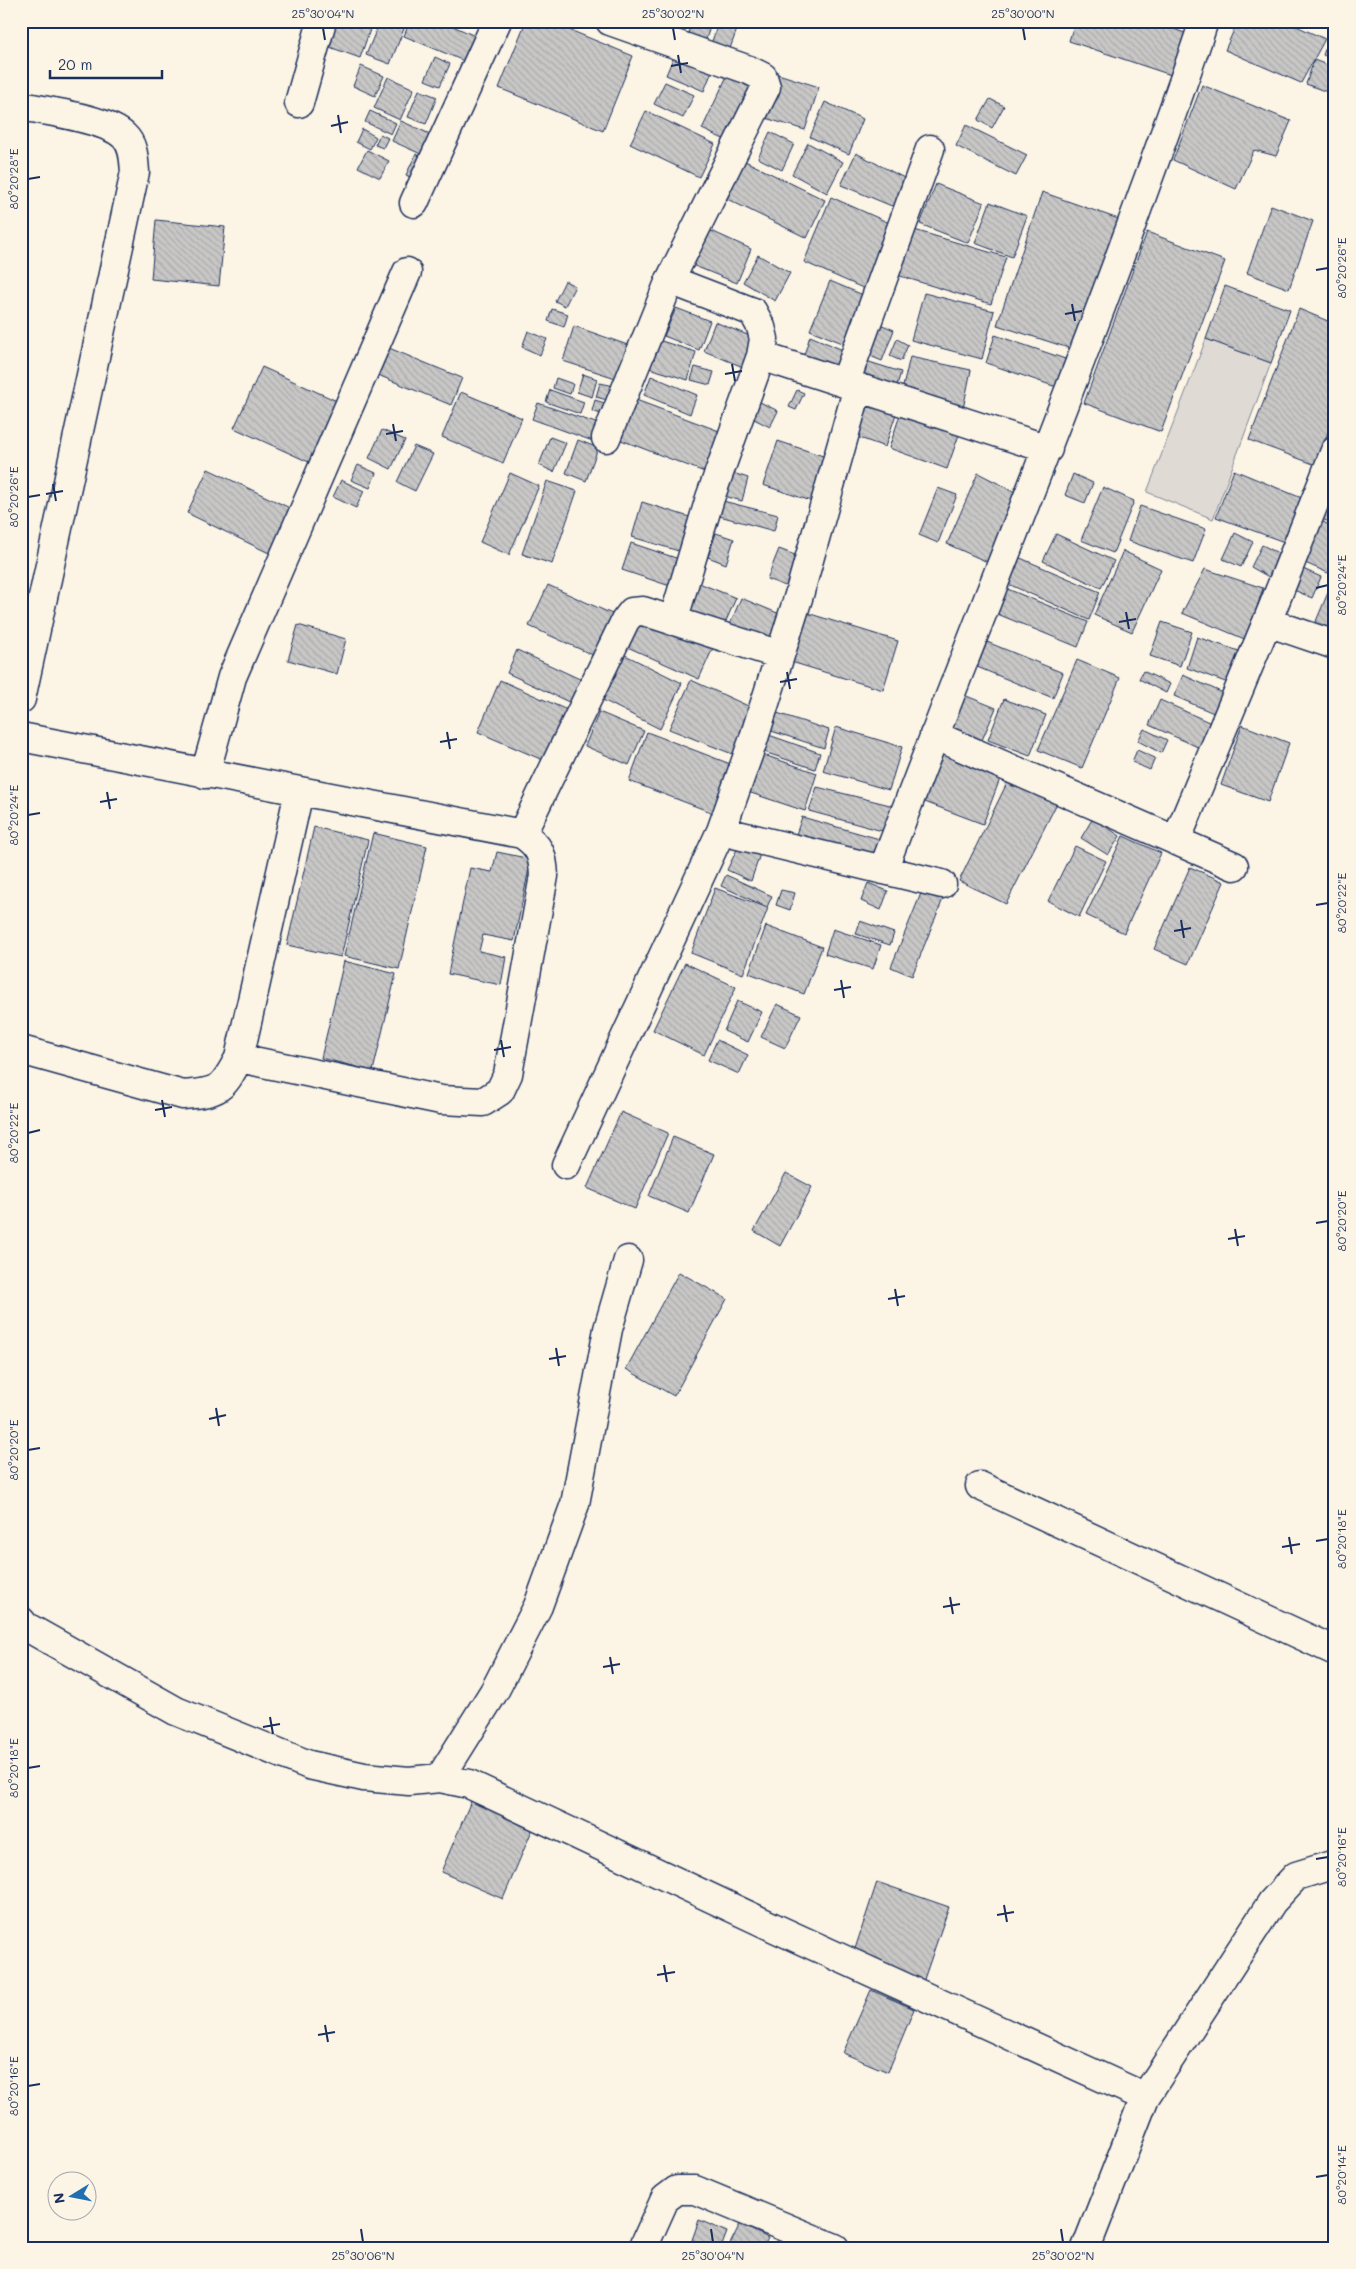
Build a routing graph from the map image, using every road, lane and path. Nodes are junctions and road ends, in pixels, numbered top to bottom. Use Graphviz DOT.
graph roads {
  1 [pos="322,21"];
  2 [pos="497,21"];
  3 [pos="610,21"];
  4 [pos="1204,21"];
  5 [pos="299,103"];
  6 [pos="21,106"];
  7 [pos="930,149"];
  8 [pos="414,203"];
  9 [pos="407,272"];
  10 [pos="670,280"];
  11 [pos="762,356"];
  12 [pos="852,385"];
  13 [pos="606,438"];
  14 [pos="1048,449"];
  15 [pos="1335,451"];
  16 [pos="673,621"];
  17 [pos="1268,622"];
  18 [pos="1335,645"];
  19 [pos="780,655"];
  20 [pos="21,699"];
  21 [pos="934,735"];
  22 [pos="21,737"];
  23 [pos="205,774"];
  24 [pos="299,792"];
  25 [pos="721,831"];
  26 [pos="522,834"];
  27 [pos="1176,841"];
  28 [pos="1234,866"];
  29 [pos="883,870"];
  30 [pos="942,884"];
  31 [pos="21,1050"];
  32 [pos="239,1058"];
  33 [pos="566,1165"];
  34 [pos="628,1260"];
  35 [pos="980,1486"];
  36 [pos="21,1621"];
  37 [pos="1335,1651"];
  38 [pos="440,1778"];
  39 [pos="1335,1864"];
  40 [pos="1145,2097"];
  41 [pos="643,2248"];
  42 [pos="834,2248"];
  43 [pos="1086,2248"];
  1 -- 5 [label="street"];
  2 -- 8 [label="street"];
  3 -- 10 [label="street"];
  4 -- 14 [label="street"];
  6 -- 20 [label="street"];
  7 -- 12 [label="street"];
  9 -- 23 [label="street"];
  10 -- 11 [label="street"];
  10 -- 13 [label="street"];
  11 -- 12 [label="street"];
  11 -- 16 [label="street"];
  12 -- 14 [label="street"];
  12 -- 19 [label="street"];
  14 -- 21 [label="street"];
  15 -- 17 [label="street"];
  16 -- 19 [label="street"];
  16 -- 26 [label="street"];
  17 -- 18 [label="street"];
  17 -- 27 [label="street"];
  19 -- 25 [label="street"];
  21 -- 27 [label="street"];
  21 -- 29 [label="street"];
  22 -- 23 [label="street"];
  23 -- 24 [label="street"];
  24 -- 26 [label="street"];
  24 -- 32 [label="street"];
  25 -- 29 [label="street"];
  25 -- 33 [label="street"];
  26 -- 32 [label="street"];
  27 -- 28 [label="street"];
  29 -- 30 [label="street"];
  31 -- 32 [label="street"];
  34 -- 38 [label="street"];
  35 -- 37 [label="street"];
  36 -- 38 [label="street"];
  38 -- 40 [label="street"];
  39 -- 40 [label="street"];
  40 -- 43 [label="street"];
  41 -- 42 [label="street"];
}
